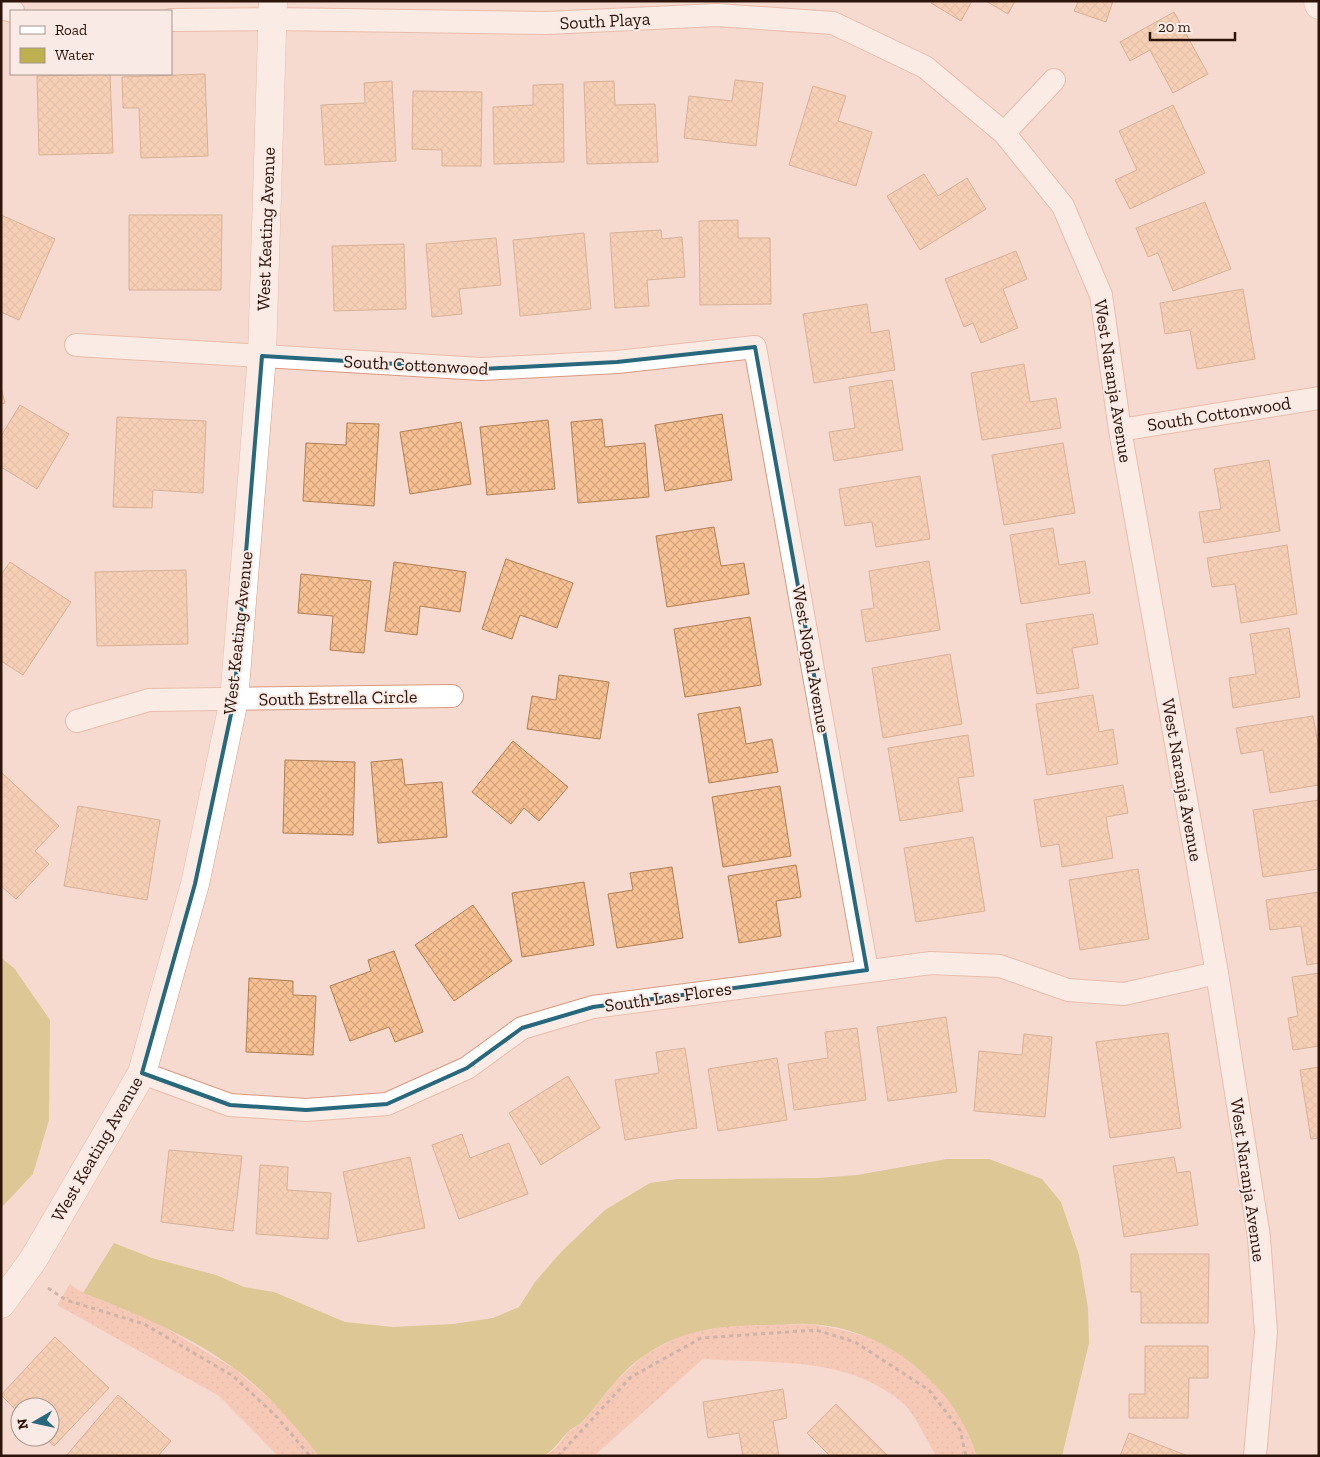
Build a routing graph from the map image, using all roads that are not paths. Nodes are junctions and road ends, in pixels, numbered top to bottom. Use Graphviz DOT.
graph roads {
  1 [pos="1318,1"];
  2 [pos="1319,6"];
  3 [pos="273,10"];
  4 [pos="172,20"];
  5 [pos="1054,80"];
  6 [pos="1004,133"];
  7 [pos="76,345"];
  8 [pos="755,347"];
  9 [pos="262,356"];
  10 [pos="1319,398"];
  11 [pos="1120,430"];
  12 [pos="452,696"];
  13 [pos="234,700"];
  14 [pos="77,721"];
  15 [pos="867,970"];
  16 [pos="1217,973"];
  17 [pos="142,1073"];
  18 [pos="1,1304"];
  19 [pos="1255,1456"];
  1 -- 2 [label="street"];
  3 -- 4 [label="street, South Playa"];
  3 -- 6 [label="street, South Playa"];
  3 -- 9 [label="street, West Keating Avenue"];
  5 -- 6 [label="street"];
  6 -- 11 [label="street, West Naranja Avenue"];
  7 -- 9 [label="street, South Cottonwood"];
  8 -- 9 [label="street, South Cottonwood"];
  8 -- 15 [label="street, West Nopal Avenue"];
  9 -- 13 [label="street, West Keating Avenue"];
  10 -- 11 [label="street, South Cottonwood"];
  11 -- 16 [label="street, West Naranja Avenue"];
  12 -- 13 [label="street, South Estrella Circle"];
  13 -- 14 [label="street, South Estrella Circle"];
  13 -- 17 [label="street, West Keating Avenue"];
  15 -- 16 [label="street, South Las Flores"];
  15 -- 17 [label="street, South Las Flores"];
  16 -- 19 [label="street, West Naranja Avenue"];
  17 -- 18 [label="street, West Keating Avenue"];
}
